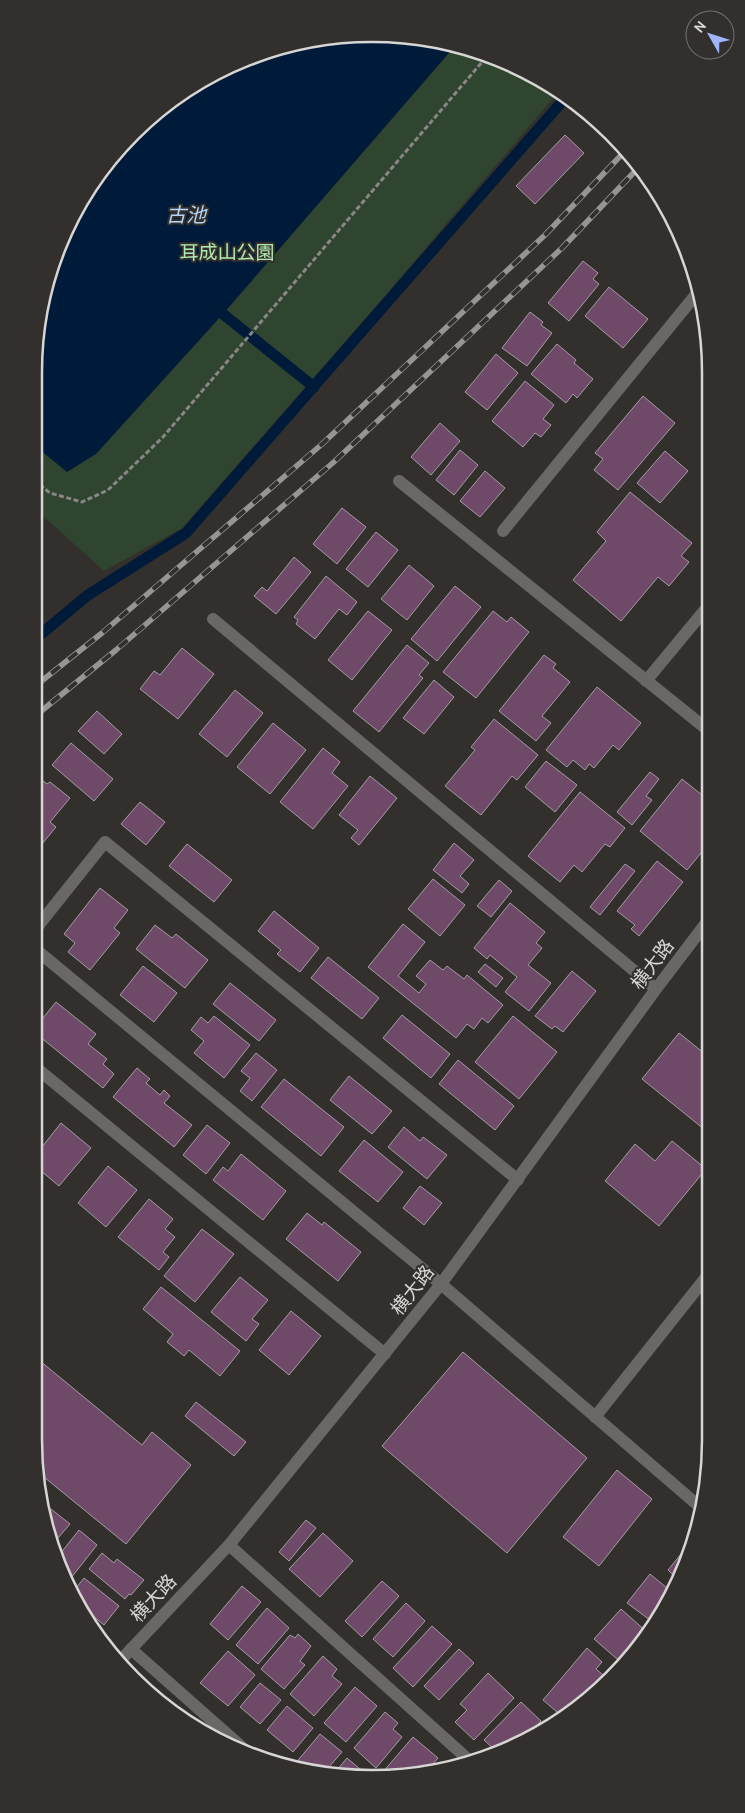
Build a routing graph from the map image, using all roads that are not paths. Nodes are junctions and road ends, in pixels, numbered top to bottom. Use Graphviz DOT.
graph roads {
  1 [pos="694,298"];
  2 [pos="399,482"];
  3 [pos="503,531"];
  4 [pos="702,613"];
  5 [pos="213,619"];
  6 [pos="646,680"];
  7 [pos="702,725"];
  8 [pos="42,921"];
  9 [pos="702,929"];
  10 [pos="42,955"];
  11 [pos="656,989"];
  12 [pos="42,1073"];
  13 [pos="518,1180"];
  14 [pos="702,1282"];
  15 [pos="441,1284"];
  16 [pos="385,1354"];
  17 [pos="595,1417"];
  18 [pos="696,1504"];
  19 [pos="229,1545"];
  20 [pos="131,1649"];
  21 [pos="122,1656"];
  22 [pos="232,1738"];
  23 [pos="465,1757"];
  1 -- 3 [label="street"];
  2 -- 6 [label="street"];
  4 -- 6 [label="street"];
  5 -- 11 [label="street"];
  6 -- 7 [label="street"];
  8 -- 13 [label="street"];
  9 -- 11 [label="street, 横大路"];
  10 -- 15 [label="street"];
  11 -- 13 [label="street, 横大路"];
  12 -- 16 [label="street"];
  13 -- 15 [label="street, 横大路"];
  14 -- 17 [label="street"];
  15 -- 16 [label="street, 横大路"];
  15 -- 17 [label="street"];
  16 -- 19 [label="street, 横大路"];
  17 -- 18 [label="street"];
  19 -- 20 [label="street, 横大路"];
  19 -- 23 [label="street"];
  20 -- 21 [label="street, 横大路"];
  20 -- 22 [label="street"];
}
